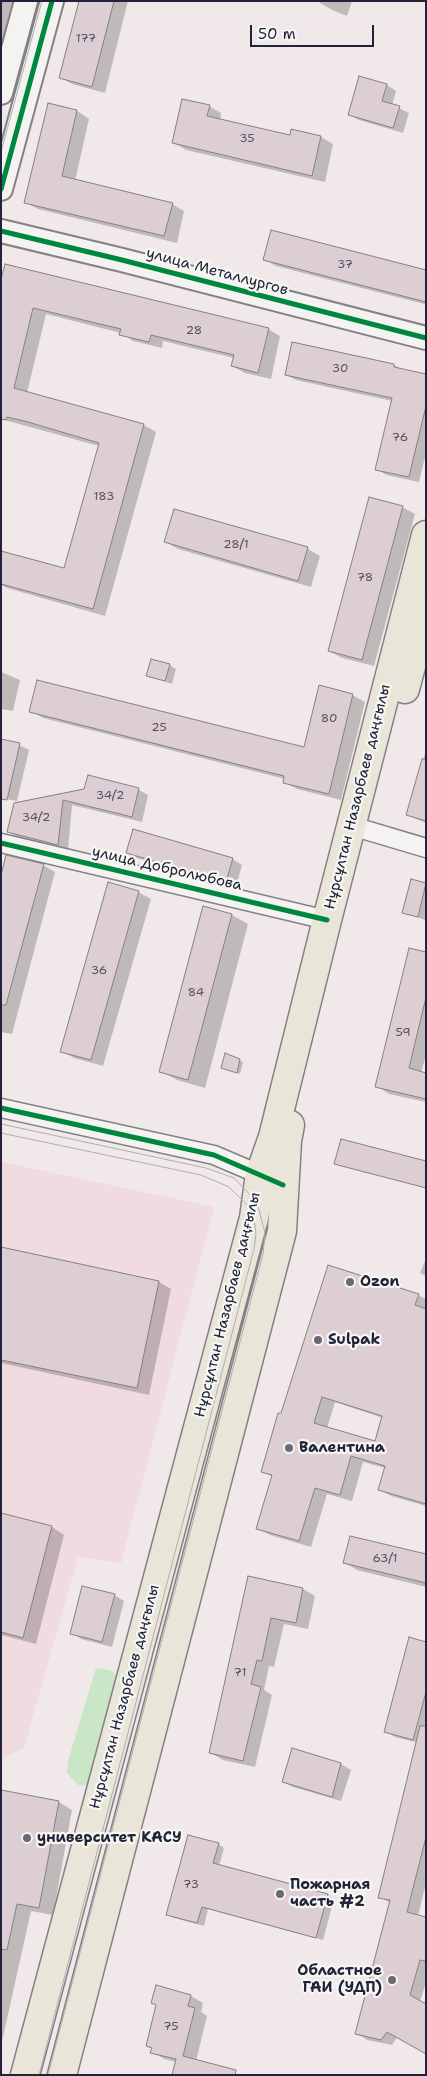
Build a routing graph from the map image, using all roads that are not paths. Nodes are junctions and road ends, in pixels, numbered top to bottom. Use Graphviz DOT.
graph roads {
  1 [pos="26,1"];
  2 [pos="52,1"];
  3 [pos="1,93"];
  4 [pos="1,189"];
  5 [pos="1,231"];
  6 [pos="426,338"];
  7 [pos="426,535"];
  8 [pos="426,610"];
  9 [pos="359,828"];
  10 [pos="1,843"];
  11 [pos="426,848"];
  12 [pos="326,920"];
  13 [pos="1,1108"];
  14 [pos="272,1180"];
  15 [pos="25,2075"];
  16 [pos="62,2075"];
  1 -- 3 [label="street"];
  2 -- 4 [label="street"];
  5 -- 6 [label="street, улица Металлургов"];
  7 -- 9 [label="main road, Нұрсұлтан Назарбаев даңғылы"];
  8 -- 9 [label="main road, Нұрсұлтан Назарбаев даңғылы"];
  9 -- 11 [label="street"];
  9 -- 12 [label="main road, Нұрсұлтан Назарбаев даңғылы"];
  9 -- 14 [label="main road, Нұрсұлтан Назарбаев даңғылы"];
  10 -- 12 [label="street, улица Добролюбова"];
  12 -- 14 [label="main road, Нұрсұлтан Назарбаев даңғылы"];
  13 -- 14 [label="street"];
  14 -- 15 [label="main road, Нұрсұлтан Назарбаев даңғылы"];
  14 -- 16 [label="main road, Нұрсұлтан Назарбаев даңғылы"];
}
